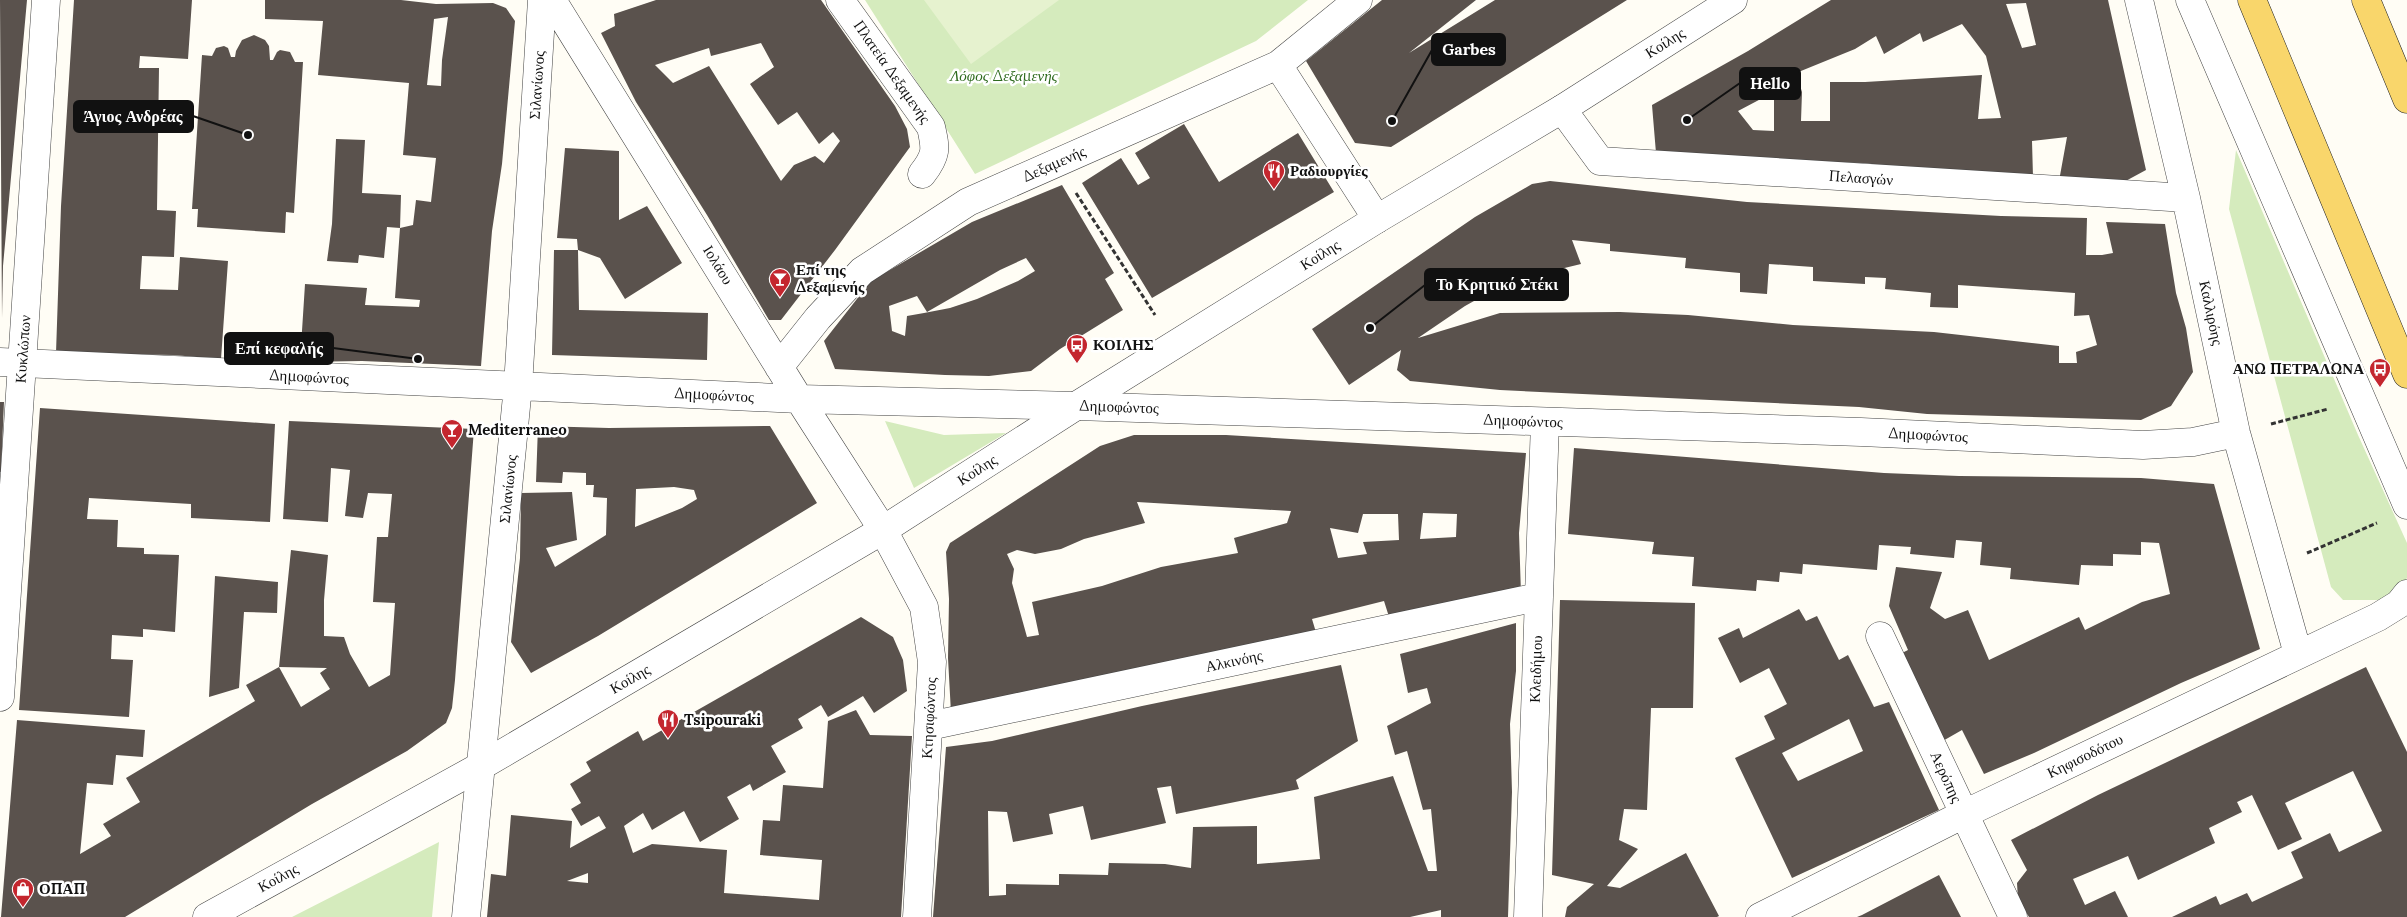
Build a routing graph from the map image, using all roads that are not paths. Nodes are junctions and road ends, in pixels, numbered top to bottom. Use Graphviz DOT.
graph roads {
  1 [pos="46,0"];
  2 [pos="542,0"];
  3 [pos="552,0"];
  4 [pos="840,0"];
  5 [pos="1358,0"];
  6 [pos="1733,0"];
  7 [pos="2139,0"];
  8 [pos="2190,0"];
  9 [pos="2366,0"];
  10 [pos="2253,3"];
  11 [pos="1278,64"];
  12 [pos="2407,99"];
  13 [pos="1562,109"];
  14 [pos="922,174"];
  15 [pos="2186,198"];
  16 [pos="1377,219"];
  17 [pos="11,363"];
  18 [pos="779,367"];
  19 [pos="2407,374"];
  20 [pos="518,386"];
  21 [pos="799,399"];
  22 [pos="1076,406"];
  23 [pos="1545,422"];
  24 [pos="2236,433"];
  25 [pos="2407,504"];
  26 [pos="883,530"];
  27 [pos="2407,594"];
  28 [pos="1538,597"];
  29 [pos="1880,636"];
  30 [pos="2298,654"];
  31 [pos="0,697"];
  32 [pos="929,726"];
  33 [pos="481,766"];
  34 [pos="1964,814"];
  35 [pos="207,917"];
  36 [pos="466,917"];
  37 [pos="917,917"];
  38 [pos="1528,917"];
  39 [pos="1760,917"];
  40 [pos="2013,917"];
  1 -- 17 [label="street, Κυκλώπων"];
  2 -- 20 [label="street, Σιλανίωνος"];
  3 -- 18 [label="street, Ιολάου"];
  4 -- 14 [label="street, Πλατεία Δεξαμενής"];
  5 -- 11 [label="street, Δεξαμενής"];
  6 -- 13 [label="street, Κοίλης"];
  7 -- 15 [label="street, Καλλιρόης"];
  8 -- 25 [label="street"];
  9 -- 12 [label="main road"];
  10 -- 19 [label="main road"];
  11 -- 16 [label="street"];
  11 -- 18 [label="street, Δεξαμενής"];
  13 -- 15 [label="street, Πελασγών"];
  13 -- 16 [label="street, Κοίλης"];
  15 -- 24 [label="street, Καλλιρόης"];
  16 -- 22 [label="street, Κοίλης"];
  17 -- 20 [label="street, Δημοφώντος"];
  17 -- 31 [label="street, Κυκλώπων"];
  18 -- 21 [label="street, Ιολάου"];
  20 -- 21 [label="street, Δημοφώντος"];
  20 -- 33 [label="street, Σιλανίωνος"];
  21 -- 22 [label="street, Δημοφώντος"];
  21 -- 26 [label="street, Ιολάου"];
  22 -- 23 [label="street, Δημοφώντος"];
  22 -- 26 [label="street, Κοίλης"];
  23 -- 24 [label="street, Δημοφώντος"];
  23 -- 28 [label="street, Κλειδήμου"];
  24 -- 30 [label="street, Καλλιρόης"];
  26 -- 32 [label="street, Κτησιφώντος"];
  26 -- 33 [label="street, Κοίλης"];
  27 -- 30 [label="street, Κηφισοδότου"];
  28 -- 32 [label="street, Αλκινόης"];
  28 -- 38 [label="street, Κλειδήμου"];
  29 -- 34 [label="street, Αερόπης"];
  30 -- 34 [label="street, Κηφισοδότου"];
  32 -- 37 [label="street, Κτησιφώντος"];
  33 -- 35 [label="street, Κοίλης"];
  33 -- 36 [label="street, Σιλανίωνος"];
  34 -- 39 [label="street, Κηφισοδότου"];
  34 -- 40 [label="street, Αερόπης"];
}
